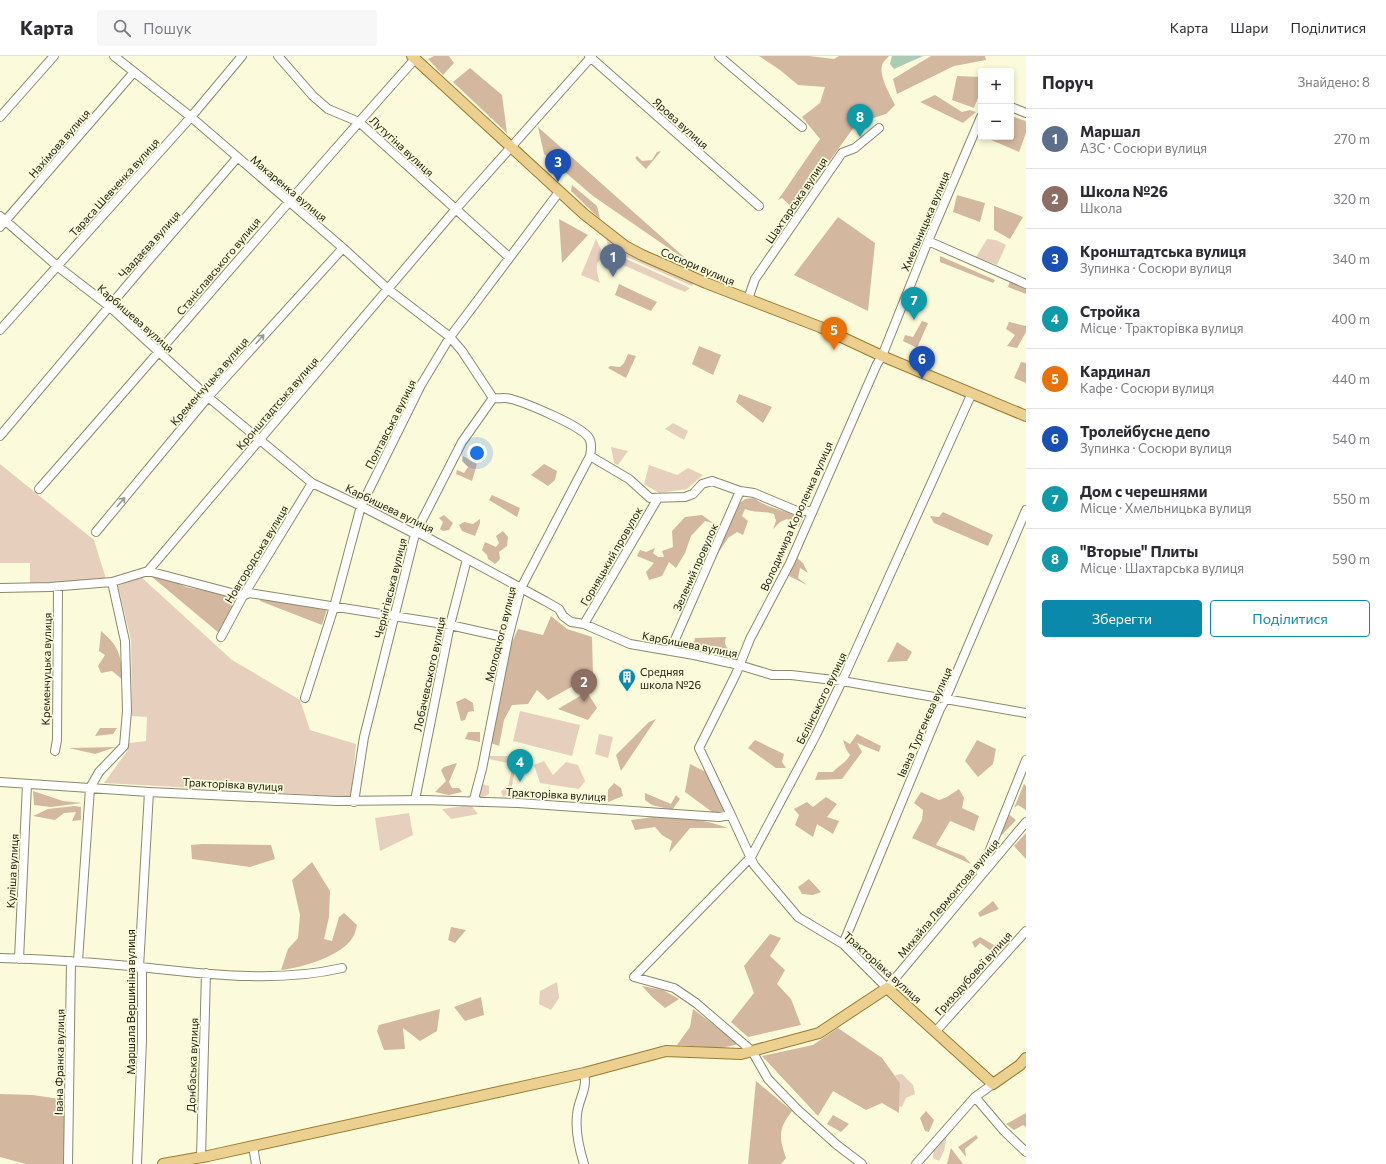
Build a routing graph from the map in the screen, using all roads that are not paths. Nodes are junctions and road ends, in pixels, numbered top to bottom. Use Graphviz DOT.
graph roads {
  1 [pos="54,56"];
  2 [pos="114,56"];
  3 [pos="242,56"];
  4 [pos="278,56"];
  5 [pos="719,56"];
  6 [pos="591,57"];
  7 [pos="413,58"];
  8 [pos="134,72"];
  9 [pos="1014,108"];
  10 [pos="1026,113"];
  11 [pos="0,117"];
  12 [pos="191,117"];
  13 [pos="359,122"];
  14 [pos="978,124"];
  15 [pos="802,127"];
  16 [pos="879,128"];
  17 [pos="511,147"];
  18 [pos="237,158"];
  19 [pos="559,192"];
  20 [pos="288,201"];
  21 [pos="759,206"];
  22 [pos="455,210"];
  23 [pos="3,218"];
  24 [pos="0,228"];
  25 [pos="928,240"];
  26 [pos="343,248"];
  27 [pos="509,257"];
  28 [pos="57,266"];
  29 [pos="1026,284"];
  30 [pos="388,290"];
  31 [pos="748,299"];
  32 [pos="109,306"];
  33 [pos="0,330"];
  34 [pos="450,337"];
  35 [pos="159,352"];
  36 [pos="882,356"];
  37 [pos="972,393"];
  38 [pos="208,397"];
  39 [pos="493,398"];
  40 [pos="1026,416"];
  41 [pos="0,436"];
  42 [pos="259,441"];
  43 [pos="590,456"];
  44 [pos="312,483"];
  45 [pos="39,489"];
  46 [pos="740,491"];
  47 [pos="658,498"];
  48 [pos="361,506"];
  49 [pos="1026,510"];
  50 [pos="812,511"];
  51 [pos="96,532"];
  52 [pos="415,534"];
  53 [pos="467,559"];
  54 [pos="148,571"];
  55 [pos="112,582"];
  56 [pos="58,587"];
  57 [pos="0,588"];
  58 [pos="521,588"];
  59 [pos="243,596"];
  60 [pos="334,607"];
  61 [pos="393,618"];
  62 [pos="584,624"];
  63 [pos="450,625"];
  64 [pos="221,637"];
  65 [pos="508,638"];
  66 [pos="670,651"];
  67 [pos="739,665"];
  68 [pos="842,681"];
  69 [pos="305,698"];
  70 [pos="945,700"];
  71 [pos="1026,713"];
  72 [pos="55,751"];
  73 [pos="1026,760"];
  74 [pos="0,782"];
  75 [pos="27,784"];
  76 [pos="90,788"];
  77 [pos="149,792"];
  78 [pos="416,795"];
  79 [pos="354,802"];
  80 [pos="481,802"];
  81 [pos="731,816"];
  82 [pos="1026,822"];
  83 [pos="751,857"];
  84 [pos="978,878"];
  85 [pos="1026,931"];
  86 [pos="843,944"];
  87 [pos="0,958"];
  88 [pos="19,958"];
  89 [pos="75,961"];
  90 [pos="139,967"];
  91 [pos="342,968"];
  92 [pos="206,973"];
  93 [pos="887,988"];
  94 [pos="936,1031"];
  95 [pos="752,1051"];
  96 [pos="1026,1058"];
  97 [pos="584,1073"];
  98 [pos="993,1084"];
  99 [pos="975,1097"];
  100 [pos="253,1146"];
  101 [pos="1026,1152"];
  102 [pos="206,1159"];
  103 [pos="68,1164"];
  104 [pos="137,1164"];
  105 [pos="163,1164"];
  106 [pos="256,1164"];
  107 [pos="584,1164"];
  108 [pos="862,1164"];
  109 [pos="916,1164"];
  1 -- 11 [label="street"];
  2 -- 8 [label="street, Макаренка вулиця"];
  3 -- 12 [label="street, Тараса Шевченка вулиця"];
  4 -- 13 [label="street, Лутугіна вулиця"];
  5 -- 15 [label="street"];
  6 -- 17 [label="street, Кронштадтська вулиця"];
  6 -- 21 [label="street, Ярова вулиця"];
  7 -- 13 [label="street, Станіславського вулиця"];
  7 -- 17 [label="main road, Сосюри вулиця"];
  8 -- 12 [label="street, Макаренка вулиця"];
  8 -- 23 [label="street, Нахімова вулиця"];
  9 -- 10 [label="street"];
  12 -- 18 [label="street, Макаренка вулиця"];
  12 -- 28 [label="street, Тараса Шевченка вулиця"];
  13 -- 20 [label="street, Станіславського вулиця"];
  13 -- 22 [label="street, Лутугіна вулиця"];
  14 -- 25 [label="street, Хмельницька вулиця"];
  16 -- 31 [label="street, Шахтарська вулиця"];
  17 -- 19 [label="main road, Сосюри вулиця"];
  17 -- 22 [label="street, Кронштадтська вулиця"];
  18 -- 20 [label="street, Макаренка вулиця"];
  18 -- 32 [label="street, Чаадаєва вулиця"];
  19 -- 27 [label="street, Полтавська вулиця"];
  19 -- 31 [label="main road, Сосюри вулиця"];
  20 -- 26 [label="street, Макаренка вулиця"];
  20 -- 35 [label="street, Станіславського вулиця"];
  22 -- 27 [label="street, Лутугіна вулиця"];
  22 -- 30 [label="street, Кронштадтська вулиця"];
  23 -- 24 [label="street, Нахімова вулиця"];
  23 -- 28 [label="street, Карбишева вулиця"];
  25 -- 29 [label="street"];
  25 -- 36 [label="street, Хмельницька вулиця"];
  26 -- 30 [label="street, Макаренка вулиця"];
  38 -- 26 [label="street, Кременчуцька вулиця, one-way"];
  27 -- 34 [label="street, Полтавська вулиця"];
  28 -- 32 [label="street, Карбишева вулиця"];
  28 -- 33 [label="street, Тараса Шевченка вулиця"];
  30 -- 34 [label="street, Макаренка вулиця"];
  30 -- 42 [label="street, Кронштадтська вулиця"];
  31 -- 36 [label="main road, Сосюри вулиця"];
  32 -- 35 [label="street, Карбишева вулиця"];
  32 -- 41 [label="street, Чаадаєва вулиця"];
  34 -- 39 [label="street, Макаренка вулиця"];
  34 -- 48 [label="street, Полтавська вулиця"];
  35 -- 38 [label="street, Карбишева вулиця"];
  35 -- 45 [label="street, Станіславського вулиця"];
  36 -- 37 [label="main road, Сосюри вулиця"];
  36 -- 50 [label="street, Володимира Короленка вулиця"];
  37 -- 40 [label="main road, Сосюри вулиця"];
  37 -- 68 [label="street, Бєлінського вулиця"];
  38 -- 42 [label="street, Карбишева вулиця"];
  51 -- 38 [label="street, Кременчуцька вулиця, one-way"];
  39 -- 43 [label="street"];
  39 -- 52 [label="street, Чернігівська вулиця"];
  42 -- 44 [label="street, Карбишева вулиця"];
  42 -- 54 [label="street, Кронштадтська вулиця"];
  43 -- 47 [label="street"];
  43 -- 58 [label="street, Молодчого вулиця"];
  44 -- 48 [label="street, Карбишева вулиця"];
  44 -- 59 [label="street, Новгородська вулиця"];
  46 -- 47 [label="street"];
  46 -- 50 [label="street"];
  46 -- 66 [label="street, Зелений провулок"];
  47 -- 62 [label="street, Горняцький провулок"];
  48 -- 52 [label="street, Карбишева вулиця"];
  48 -- 60 [label="street, Полтавська вулиця"];
  49 -- 70 [label="street, Івана Тургенєва вулиця"];
  50 -- 67 [label="street, Володимира Короленка вулиця"];
  52 -- 53 [label="street, Карбишева вулиця"];
  52 -- 61 [label="street, Чернігівська вулиця"];
  53 -- 58 [label="street, Карбишева вулиця"];
  53 -- 63 [label="street, Лобачевського вулиця"];
  54 -- 55 [label="street"];
  54 -- 59 [label="street"];
  55 -- 56 [label="street"];
  55 -- 76 [label="street"];
  56 -- 57 [label="street"];
  56 -- 72 [label="street, Кременчуцька вулиця"];
  58 -- 62 [label="street, Карбишева вулиця"];
  58 -- 65 [label="street, Молодчого вулиця"];
  59 -- 60 [label="street"];
  59 -- 64 [label="street, Новгородська вулиця"];
  60 -- 61 [label="street"];
  60 -- 69 [label="street, Полтавська вулиця"];
  61 -- 63 [label="street"];
  61 -- 79 [label="street, Чернігівська вулиця"];
  62 -- 66 [label="street, Карбишева вулиця"];
  63 -- 65 [label="street"];
  63 -- 78 [label="street, Лобачевського вулиця"];
  65 -- 80 [label="street, Молодчого вулиця"];
  66 -- 67 [label="street, Карбишева вулиця"];
  67 -- 68 [label="street, Карбишева вулиця"];
  67 -- 81 [label="street, Володимира Короленка вулиця"];
  68 -- 70 [label="street, Карбишева вулиця"];
  68 -- 83 [label="street, Бєлінського вулиця"];
  70 -- 71 [label="street, Карбишева вулиця"];
  70 -- 86 [label="street, Івана Тургенєва вулиця"];
  73 -- 84 [label="street"];
  74 -- 75 [label="street, Тракторівка вулиця"];
  75 -- 76 [label="street, Тракторівка вулиця"];
  75 -- 88 [label="street, Куліша вулиця"];
  76 -- 77 [label="street, Тракторівка вулиця"];
  76 -- 89 [label="street, Івана Франка вулиця"];
  77 -- 79 [label="street, Тракторівка вулиця"];
  77 -- 90 [label="street, Маршала Вершиніна вулиця"];
  79 -- 80 [label="street, Тракторівка вулиця"];
  80 -- 81 [label="street, Тракторівка вулиця"];
  81 -- 83 [label="street, Тракторівка вулиця"];
  82 -- 84 [label="street, Михайла Лермонтова вулиця"];
  83 -- 86 [label="street, Тракторівка вулиця"];
  83 -- 95 [label="street, Бєлінського вулиця"];
  84 -- 93 [label="street, Михайла Лермонтова вулиця"];
  85 -- 94 [label="street, Гризодубової вулиця"];
  86 -- 93 [label="street, Тракторівка вулиця"];
  87 -- 88 [label="street"];
  88 -- 89 [label="street"];
  89 -- 90 [label="street"];
  89 -- 103 [label="street, Івана Франка вулиця"];
  90 -- 92 [label="street"];
  90 -- 104 [label="street, Маршала Вершиніна вулиця"];
  91 -- 92 [label="street"];
  92 -- 102 [label="street, Донбаська вулиця"];
  93 -- 94 [label="main road, Тракторівка вулиця"];
  93 -- 95 [label="main road"];
  94 -- 98 [label="main road, Тракторівка вулиця"];
  95 -- 97 [label="main road"];
  95 -- 108 [label="street"];
  96 -- 98 [label="main road"];
  97 -- 100 [label="main road"];
  97 -- 107 [label="street"];
  98 -- 99 [label="street"];
  99 -- 101 [label="street"];
  99 -- 109 [label="street"];
  100 -- 102 [label="main road"];
  100 -- 106 [label="street"];
  102 -- 105 [label="main road"];
}
